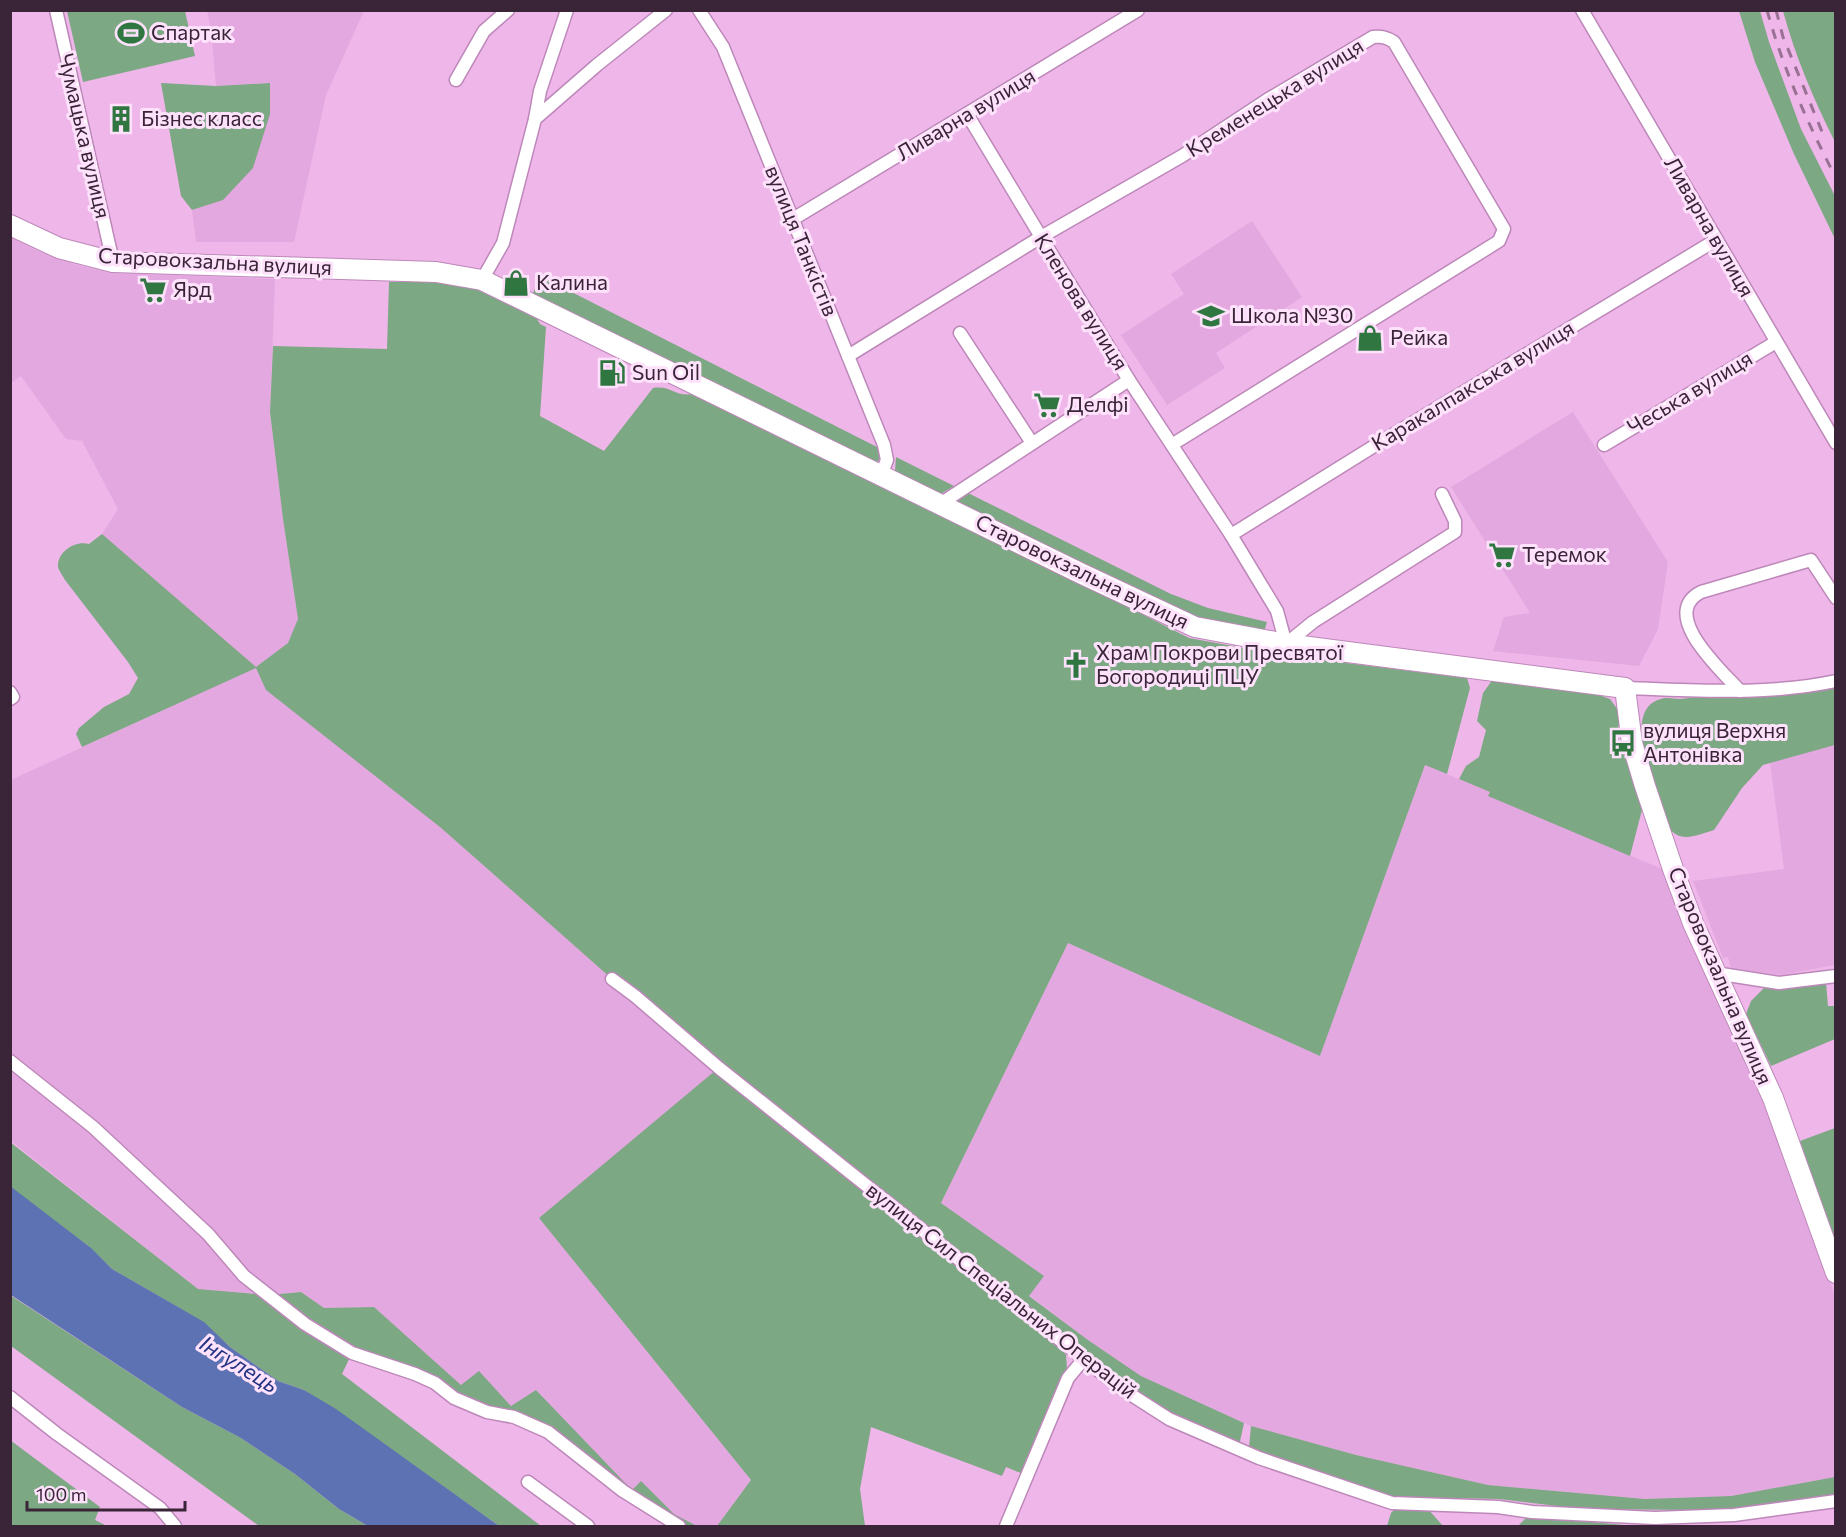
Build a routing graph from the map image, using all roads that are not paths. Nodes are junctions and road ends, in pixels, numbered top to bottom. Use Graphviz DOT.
graph roads {
  1 [pos="56,10"];
  2 [pos="508,10"];
  3 [pos="567,10"];
  4 [pos="666,10"];
  5 [pos="699,10"];
  6 [pos="1138,10"];
  7 [pos="1582,10"];
  8 [pos="456,80"];
  9 [pos="967,114"];
  10 [pos="535,118"];
  11 [pos="793,219"];
  12 [pos="10,225"];
  13 [pos="1041,237"];
  14 [pos="1716,240"];
  15 [pos="113,262"];
  16 [pos="482,280"];
  17 [pos="960,333"];
  18 [pos="1776,342"];
  19 [pos="848,356"];
  20 [pos="1129,380"];
  21 [pos="1032,443"];
  22 [pos="1836,443"];
  23 [pos="1173,444"];
  24 [pos="1604,445"];
  25 [pos="881,476"];
  26 [pos="1442,494"];
  27 [pos="940,504"];
  28 [pos="1232,535"];
  29 [pos="1835,595"];
  30 [pos="1286,644"];
  31 [pos="1836,681"];
  32 [pos="1625,688"];
  33 [pos="10,692"];
  34 [pos="1740,692"];
  35 [pos="10,699"];
  36 [pos="1715,973"];
  37 [pos="1836,976"];
  38 [pos="612,980"];
  39 [pos="10,1062"];
  40 [pos="1836,1273"];
  41 [pos="1083,1360"];
  42 [pos="10,1397"];
  43 [pos="528,1482"];
  44 [pos="1836,1501"];
  45 [pos="1695,1522"];
  46 [pos="175,1527"];
  47 [pos="588,1527"];
  48 [pos="679,1527"];
  49 [pos="1006,1527"];
  1 -- 15 [label="street, Чумацька вулиця"];
  2 -- 8 [label="street"];
  3 -- 10 [label="street"];
  4 -- 10 [label="street"];
  5 -- 11 [label="street, вулиця Танкістів"];
  6 -- 9 [label="street, Ливарна вулиця"];
  7 -- 14 [label="street, Ливарна вулиця"];
  9 -- 11 [label="street, Ливарна вулиця"];
  9 -- 13 [label="street, Кленова вулиця"];
  10 -- 16 [label="street"];
  11 -- 19 [label="street, вулиця Танкістів"];
  12 -- 15 [label="main road, Старовокзальна вулиця"];
  13 -- 19 [label="street, Кременецька вулиця"];
  13 -- 20 [label="street, Кленова вулиця"];
  13 -- 23 [label="street, Кременецька вулиця"];
  14 -- 18 [label="street, Ливарна вулиця"];
  14 -- 28 [label="street, Каракалпакська вулиця"];
  15 -- 16 [label="main road, Старовокзальна вулиця"];
  16 -- 25 [label="main road, Старовокзальна вулиця"];
  17 -- 21 [label="street"];
  18 -- 22 [label="street, Ливарна вулиця"];
  18 -- 24 [label="street, Чеська вулиця"];
  19 -- 25 [label="street, вулиця Танкістів"];
  20 -- 21 [label="street"];
  20 -- 23 [label="street, Кленова вулиця"];
  21 -- 27 [label="street"];
  23 -- 28 [label="street, Кленова вулиця"];
  25 -- 27 [label="main road, Старовокзальна вулиця"];
  26 -- 30 [label="street"];
  27 -- 30 [label="main road, Старовокзальна вулиця"];
  28 -- 30 [label="street, Кленова вулиця"];
  29 -- 34 [label="street"];
  30 -- 32 [label="main road, Старовокзальна вулиця"];
  31 -- 34 [label="street"];
  32 -- 34 [label="street"];
  32 -- 36 [label="main road, Старовокзальна вулиця"];
  33 -- 35 [label="street"];
  36 -- 37 [label="street"];
  36 -- 40 [label="main road, Старовокзальна вулиця"];
  38 -- 41 [label="street, вулиця Сил Спеціальних Операцій"];
  39 -- 48 [label="street"];
  41 -- 45 [label="street, вулиця Сил Спеціальних Операцій"];
  41 -- 49 [label="street"];
  42 -- 46 [label="street"];
  43 -- 47 [label="street"];
  44 -- 45 [label="street, вулиця Сил Спеціальних Операцій"];
}
